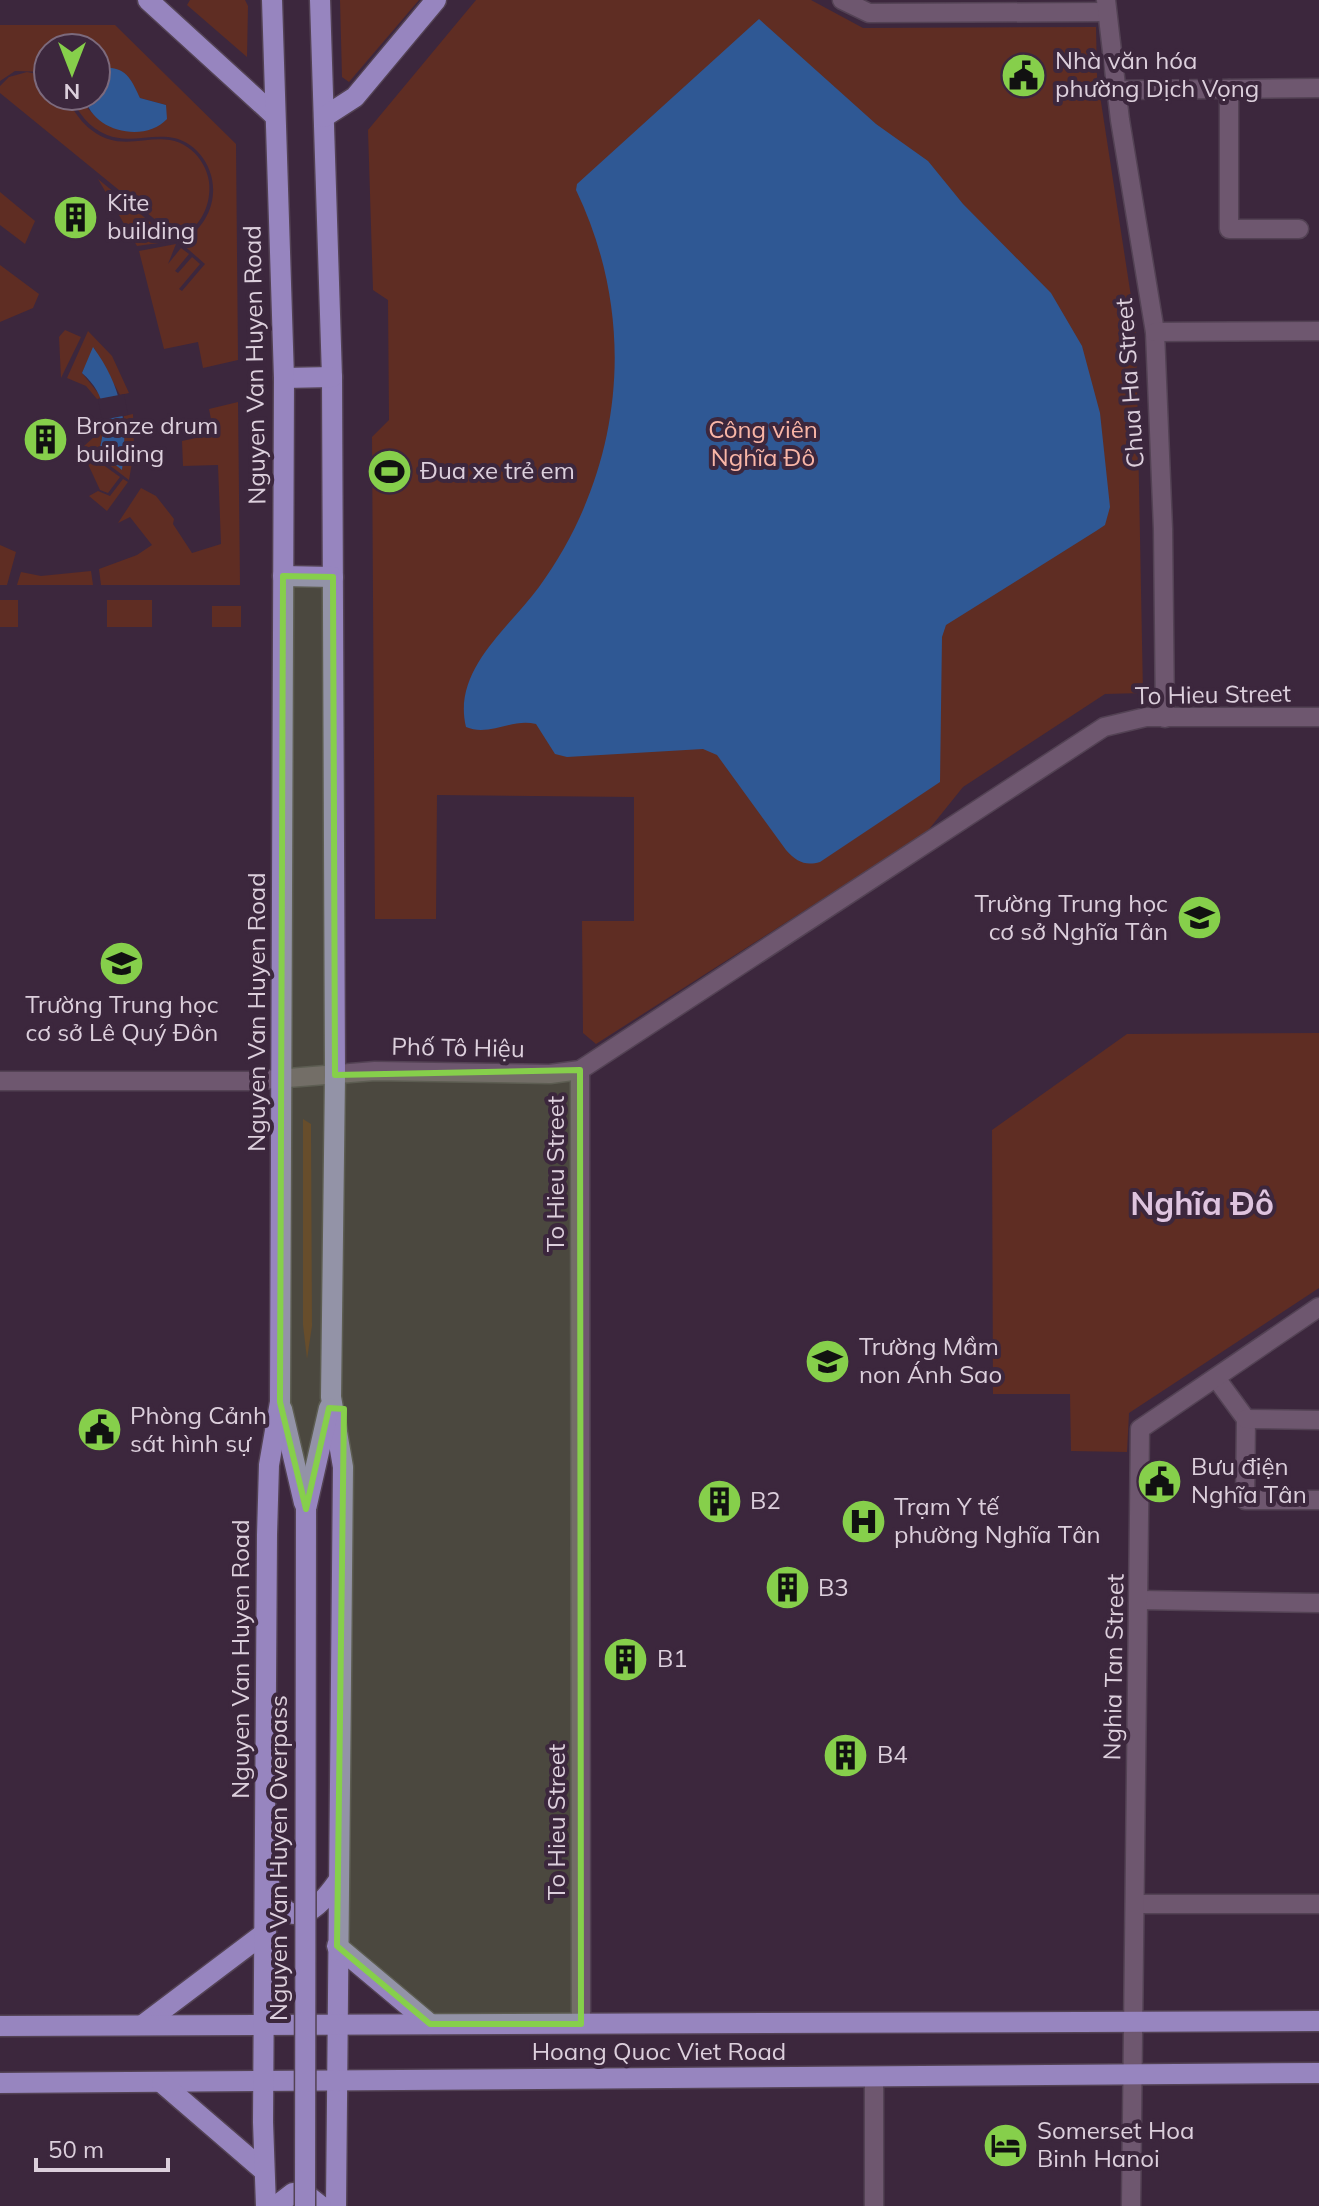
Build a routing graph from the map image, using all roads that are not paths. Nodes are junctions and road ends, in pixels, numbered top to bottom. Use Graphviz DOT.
graph roads {
  1 [pos="148,0"];
  2 [pos="272,0"];
  3 [pos="320,0"];
  4 [pos="436,0"];
  5 [pos="842,0"];
  6 [pos="1106,6"];
  7 [pos="1319,88"];
  8 [pos="1229,89"];
  9 [pos="1116,90"];
  10 [pos="275,116"];
  11 [pos="324,117"];
  12 [pos="1299,229"];
  13 [pos="1319,331"];
  14 [pos="1155,332"];
  15 [pos="332,377"];
  16 [pos="284,378"];
  17 [pos="283,576"];
  18 [pos="333,577"];
  19 [pos="1319,717"];
  20 [pos="1165,718"];
  21 [pos="580,1070"];
  22 [pos="335,1075"];
  23 [pos="283,1080"];
  24 [pos="0,1081"];
  25 [pos="1319,1307"];
  26 [pos="1216,1378"];
  27 [pos="331,1397"];
  28 [pos="280,1402"];
  29 [pos="1246,1419"];
  30 [pos="1319,1420"];
  31 [pos="1319,1500"];
  32 [pos="306,1509"];
  33 [pos="1140,1600"];
  34 [pos="1319,1603"];
  35 [pos="267,1878"];
  36 [pos="338,1881"];
  37 [pos="1135,1904"];
  38 [pos="1319,1904"];
  39 [pos="266,1932"];
  40 [pos="337,1946"];
  41 [pos="1319,2021"];
  42 [pos="1133,2022"];
  43 [pos="144,2024"];
  44 [pos="264,2024"];
  45 [pos="335,2024"];
  46 [pos="430,2024"];
  47 [pos="581,2024"];
  48 [pos="0,2026"];
  49 [pos="1319,2073"];
  50 [pos="1132,2074"];
  51 [pos="874,2077"];
  52 [pos="335,2081"];
  53 [pos="0,2083"];
  54 [pos="162,2083"];
  55 [pos="263,2083"];
  56 [pos="263,2170"];
  57 [pos="266,2206"];
  58 [pos="276,2206"];
  59 [pos="305,2206"];
  60 [pos="321,2206"];
  61 [pos="336,2206"];
  62 [pos="874,2206"];
  63 [pos="1131,2206"];
  1 -- 10 [label="main road"];
  2 -- 10 [label="main road, Nguyen Van Huyen Road"];
  3 -- 11 [label="main road"];
  4 -- 11 [label="main road"];
  5 -- 6 [label="street"];
  6 -- 9 [label="street, Chua Ha Street"];
  7 -- 8 [label="street"];
  8 -- 9 [label="street"];
  8 -- 12 [label="street"];
  9 -- 14 [label="street, Chua Ha Street"];
  10 -- 16 [label="main road, Nguyen Van Huyen Road"];
  11 -- 15 [label="main road"];
  13 -- 14 [label="street"];
  14 -- 20 [label="street, Chua Ha Street"];
  15 -- 16 [label="main road"];
  15 -- 18 [label="main road"];
  16 -- 17 [label="main road, Nguyen Van Huyen Road"];
  17 -- 18 [label="main road"];
  17 -- 23 [label="main road, Nguyen Van Huyen Road"];
  18 -- 22 [label="main road"];
  19 -- 20 [label="street, To Hieu Street"];
  20 -- 21 [label="street, To Hieu Street"];
  21 -- 22 [label="street, Phố Tô Hiệu"];
  21 -- 47 [label="street, To Hieu Street"];
  22 -- 23 [label="street, Phố Tô Hiệu"];
  22 -- 27 [label="main road"];
  23 -- 24 [label="street, Phố Tô Hiệu"];
  23 -- 28 [label="main road, Nguyen Van Huyen Road"];
  25 -- 26 [label="street, Nghia Tan Street"];
  26 -- 29 [label="street"];
  26 -- 33 [label="street, Nghia Tan Street"];
  27 -- 32 [label="main road"];
  27 -- 36 [label="main road"];
  28 -- 32 [label="main road"];
  28 -- 35 [label="main road, Nguyen Van Huyen Road"];
  29 -- 30 [label="street"];
  29 -- 31 [label="street"];
  32 -- 59 [label="main road, Nguyen Van Huyen Overpass, bridge"];
  33 -- 34 [label="street"];
  33 -- 37 [label="street, Nghia Tan Street"];
  35 -- 36 [label="main road"];
  35 -- 39 [label="main road, Nguyen Van Huyen Road"];
  36 -- 40 [label="main road"];
  37 -- 38 [label="street"];
  37 -- 42 [label="street, Nghia Tan Street"];
  39 -- 43 [label="main road"];
  39 -- 44 [label="main road, Nguyen Van Huyen Road"];
  40 -- 45 [label="main road"];
  40 -- 46 [label="main road"];
  41 -- 42 [label="main road, Hoang Quoc Viet Road"];
  42 -- 47 [label="main road, Hoang Quoc Viet Road"];
  42 -- 50 [label="street, Nghia Tan Street"];
  43 -- 44 [label="main road, Hoang Quoc Viet Road"];
  43 -- 48 [label="main road, Hoang Quoc Viet Road"];
  44 -- 45 [label="main road, Hoang Quoc Viet Road"];
  44 -- 55 [label="main road, Nguyen Van Huyen Road"];
  45 -- 46 [label="main road, Hoang Quoc Viet Road"];
  45 -- 52 [label="main road"];
  46 -- 47 [label="main road, Hoang Quoc Viet Road"];
  49 -- 50 [label="main road, Hoang Quoc Viet Road"];
  50 -- 51 [label="main road, Hoang Quoc Viet Road"];
  50 -- 63 [label="street, Nghia Tan Street"];
  51 -- 52 [label="main road, Hoang Quoc Viet Road"];
  51 -- 62 [label="street"];
  52 -- 55 [label="main road, Hoang Quoc Viet Road"];
  52 -- 61 [label="main road"];
  53 -- 54 [label="main road, Hoang Quoc Viet Road"];
  54 -- 55 [label="main road, Hoang Quoc Viet Road"];
  54 -- 56 [label="main road"];
  55 -- 56 [label="main road, Nguyen Van Huyen Road"];
  56 -- 57 [label="main road, Nguyen Van Huyen Road"];
  58 -- 60 [label="main road"];
}
